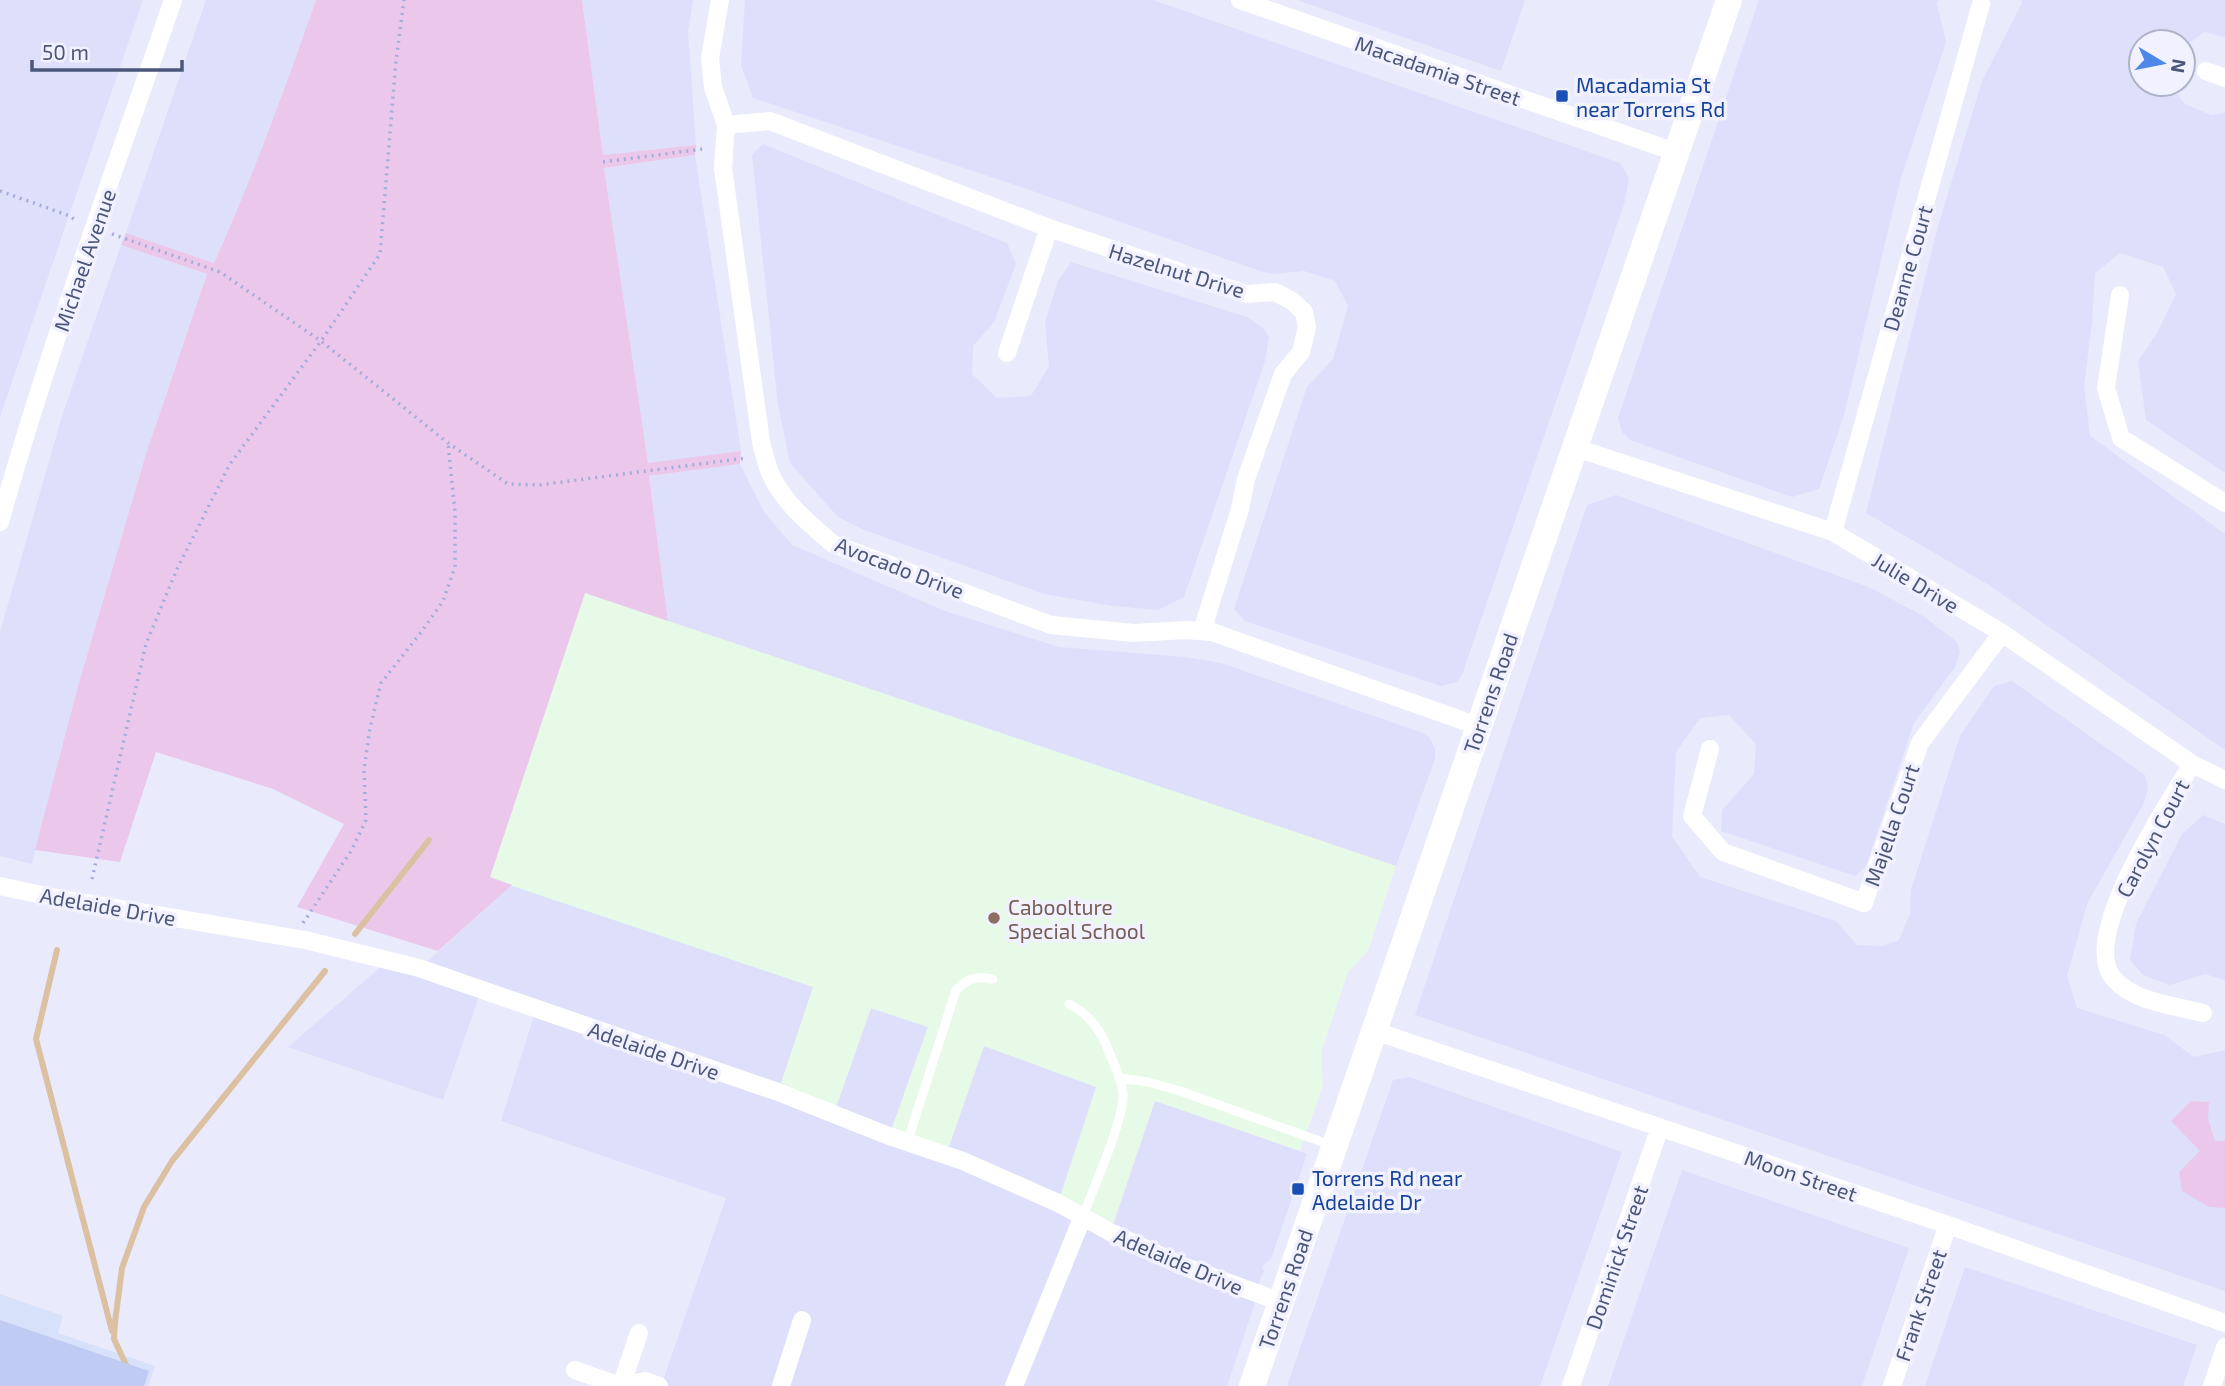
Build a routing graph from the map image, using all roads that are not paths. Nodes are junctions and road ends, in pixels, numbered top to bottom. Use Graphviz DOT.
graph roads {
  1 [pos="173,0"];
  2 [pos="720,0"];
  3 [pos="1240,0"];
  4 [pos="1729,0"];
  5 [pos="1981,4"];
  6 [pos="2206,71"];
  7 [pos="2225,78"];
  8 [pos="726,125"];
  9 [pos="1675,152"];
  10 [pos="1049,228"];
  11 [pos="2120,295"];
  12 [pos="1007,353"];
  13 [pos="1576,448"];
  14 [pos="2225,503"];
  15 [pos="0,522"];
  16 [pos="1833,532"];
  17 [pos="1202,631"];
  18 [pos="2002,633"];
  19 [pos="1478,726"];
  20 [pos="1710,749"];
  21 [pos="2192,764"];
  22 [pos="2225,780"];
  23 [pos="0,886"];
  24 [pos="993,979"];
  25 [pos="1069,1004"];
  26 [pos="2203,1013"];
  27 [pos="1375,1031"];
  28 [pos="1119,1078"];
  29 [pos="1660,1127"];
  30 [pos="907,1143"];
  31 [pos="1334,1146"];
  32 [pos="1083,1216"];
  33 [pos="1948,1225"];
  34 [pos="1281,1302"];
  35 [pos="802,1320"];
  36 [pos="2225,1323"];
  37 [pos="639,1333"];
  38 [pos="2225,1347"];
  39 [pos="575,1370"];
  40 [pos="621,1386"];
  41 [pos="659,1386"];
  42 [pos="781,1386"];
  43 [pos="1014,1386"];
  44 [pos="1252,1386"];
  45 [pos="1571,1386"];
  46 [pos="1892,1386"];
  47 [pos="2212,1386"];
  1 -- 15 [label="street, Michael Avenue"];
  2 -- 8 [label="street, Avocado Drive"];
  3 -- 9 [label="street, Macadamia Street"];
  4 -- 9 [label="main road, Torrens Road"];
  5 -- 16 [label="street, Deanne Court"];
  6 -- 7 [label="street"];
  8 -- 10 [label="street, Hazelnut Drive"];
  8 -- 17 [label="street, Avocado Drive"];
  9 -- 13 [label="main road, Torrens Road"];
  10 -- 12 [label="street"];
  10 -- 17 [label="street, Hazelnut Drive"];
  11 -- 14 [label="street"];
  13 -- 16 [label="street, Julie Drive"];
  13 -- 19 [label="main road, Torrens Road"];
  16 -- 18 [label="street, Julie Drive"];
  17 -- 19 [label="street, Avocado Drive"];
  18 -- 20 [label="street, Majella Court"];
  18 -- 21 [label="street, Julie Drive"];
  19 -- 27 [label="main road, Torrens Road"];
  21 -- 22 [label="street, Julie Drive"];
  21 -- 26 [label="street, Carolyn Court"];
  23 -- 30 [label="street, Adelaide Drive"];
  24 -- 30 [label="lane"];
  25 -- 28 [label="lane"];
  27 -- 29 [label="street, Moon Street"];
  27 -- 31 [label="main road, Torrens Road"];
  28 -- 31 [label="lane"];
  28 -- 32 [label="lane"];
  29 -- 33 [label="street, Moon Street"];
  29 -- 45 [label="street, Dominick Street"];
  30 -- 32 [label="street, Adelaide Drive"];
  31 -- 34 [label="main road, Torrens Road"];
  32 -- 34 [label="street, Adelaide Drive"];
  32 -- 43 [label="street"];
  33 -- 36 [label="street, Moon Street"];
  33 -- 46 [label="street, Frank Street"];
  34 -- 44 [label="main road, Torrens Road"];
  35 -- 42 [label="street"];
  37 -- 40 [label="street"];
  38 -- 47 [label="street"];
  39 -- 40 [label="street"];
  40 -- 41 [label="street"];
}
